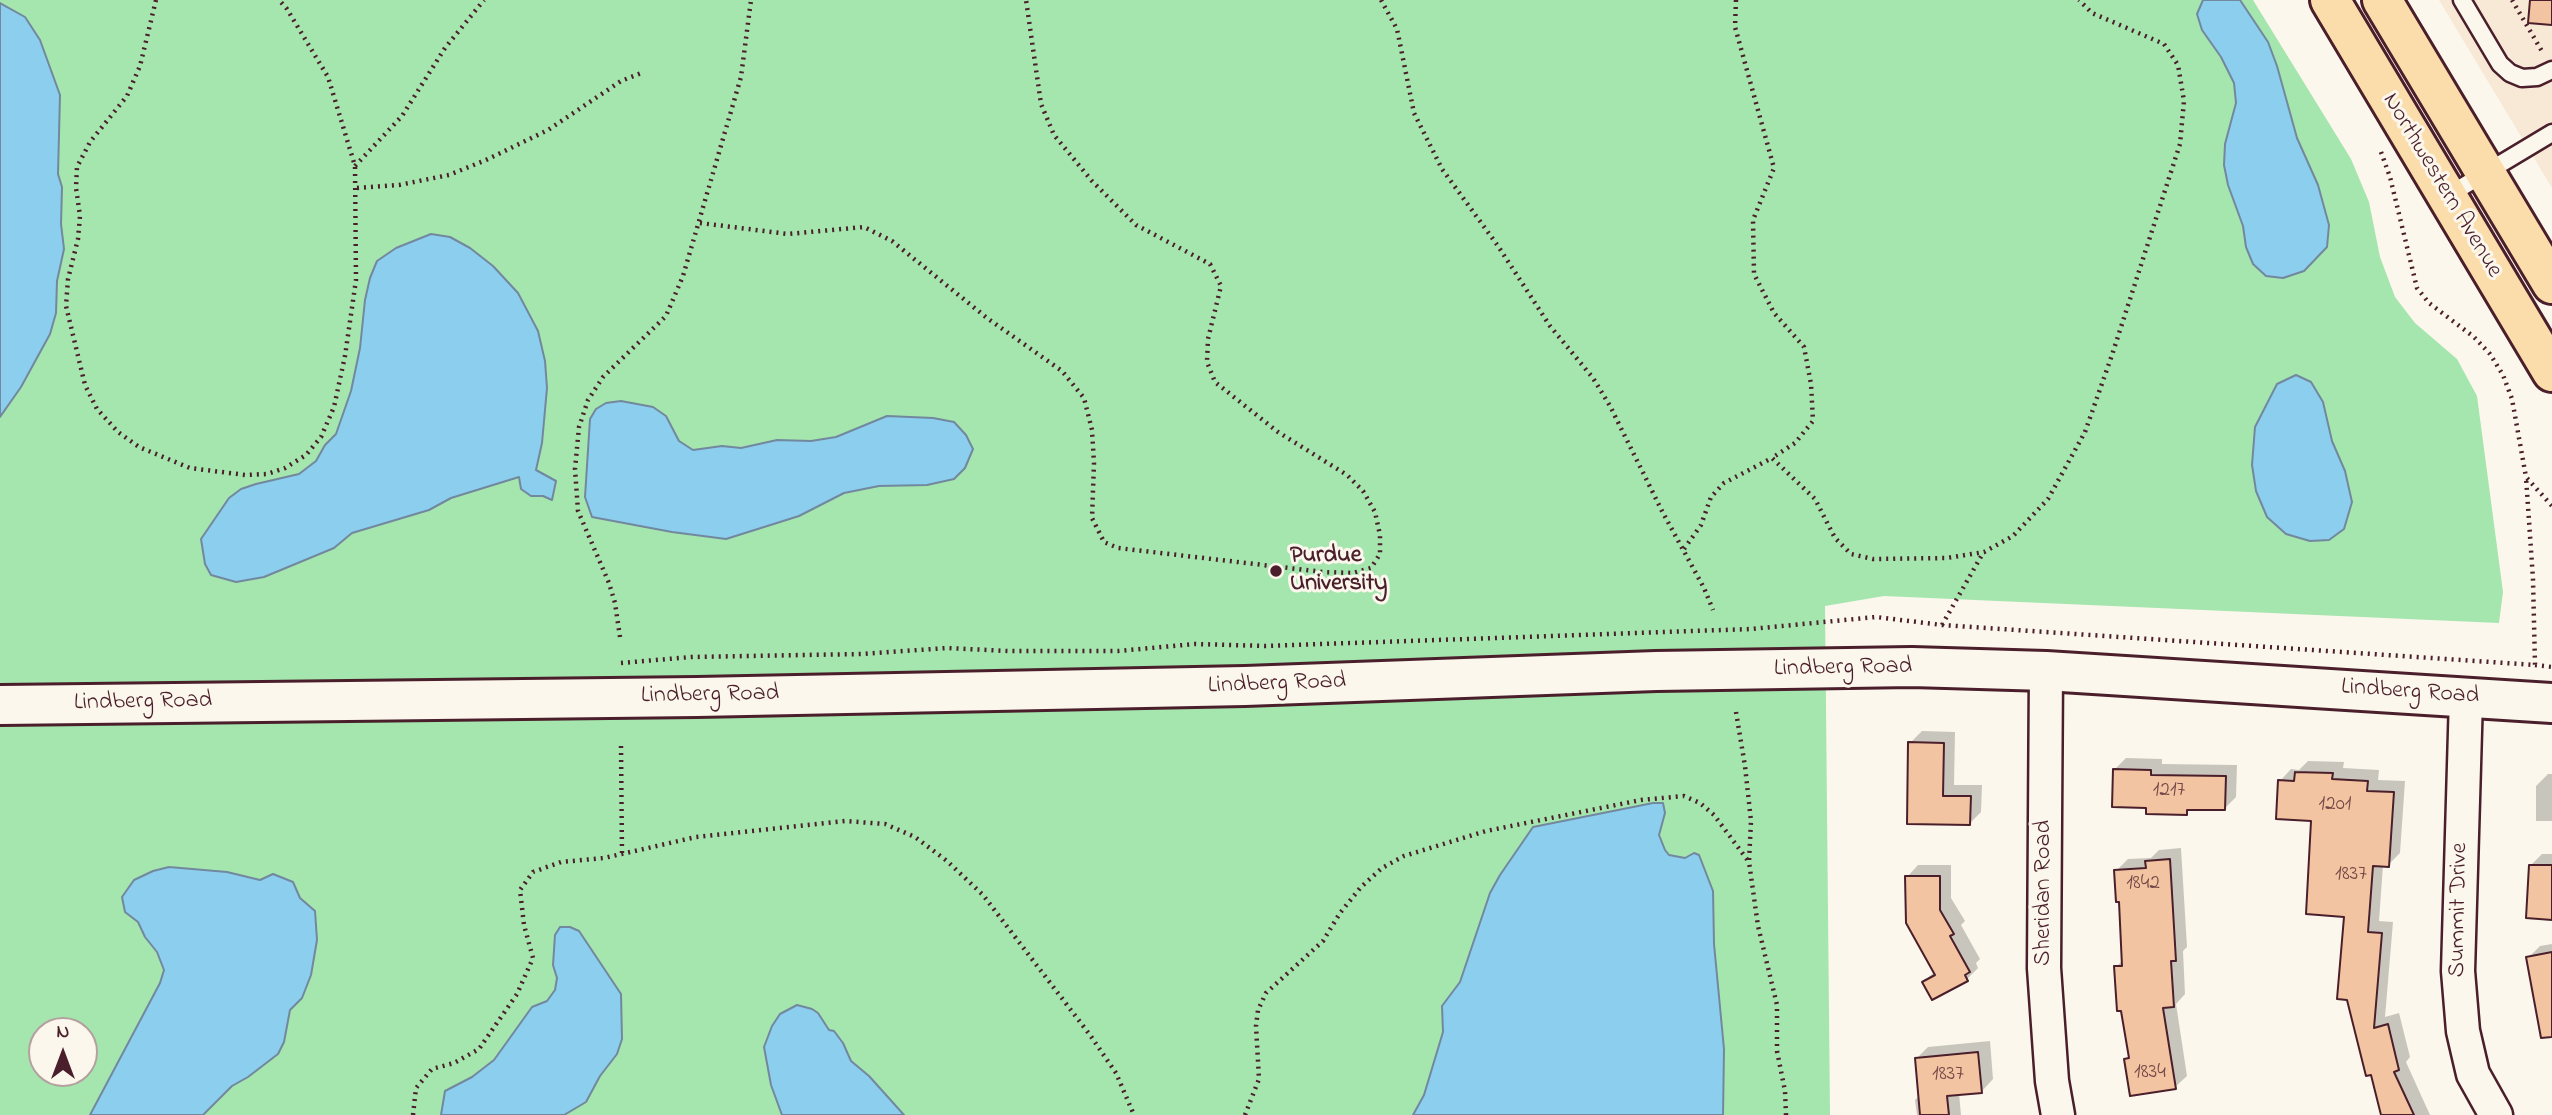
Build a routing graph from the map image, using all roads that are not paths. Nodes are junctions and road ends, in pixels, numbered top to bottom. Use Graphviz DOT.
graph roads {
  1 [pos="2330,0"];
  2 [pos="2382,0"];
  3 [pos="2462,0"];
  4 [pos="2549,64"];
  5 [pos="2552,132"];
  6 [pos="2486,173"];
  7 [pos="2447,195"];
  8 [pos="2552,284"];
  9 [pos="2552,372"];
  10 [pos="2046,671"];
  11 [pos="2466,697"];
  12 [pos="2552,703"];
  13 [pos="0,705"];
  14 [pos="2058,1115"];
  15 [pos="2496,1115"];
  1 -- 7 [label="main road, Northwestern Avenue"];
  2 -- 6 [label="main road, Northwestern Avenue"];
  3 -- 4 [label="lane"];
  5 -- 6 [label="lane"];
  6 -- 7 [label="lane"];
  6 -- 8 [label="main road, Northwestern Avenue"];
  7 -- 9 [label="main road, Northwestern Avenue"];
  10 -- 11 [label="main road, Lindberg Road"];
  10 -- 13 [label="main road, Lindberg Road"];
  10 -- 14 [label="street, Sheridan Road"];
  11 -- 12 [label="main road, Lindberg Road"];
  11 -- 15 [label="street, Summit Drive"];
}
